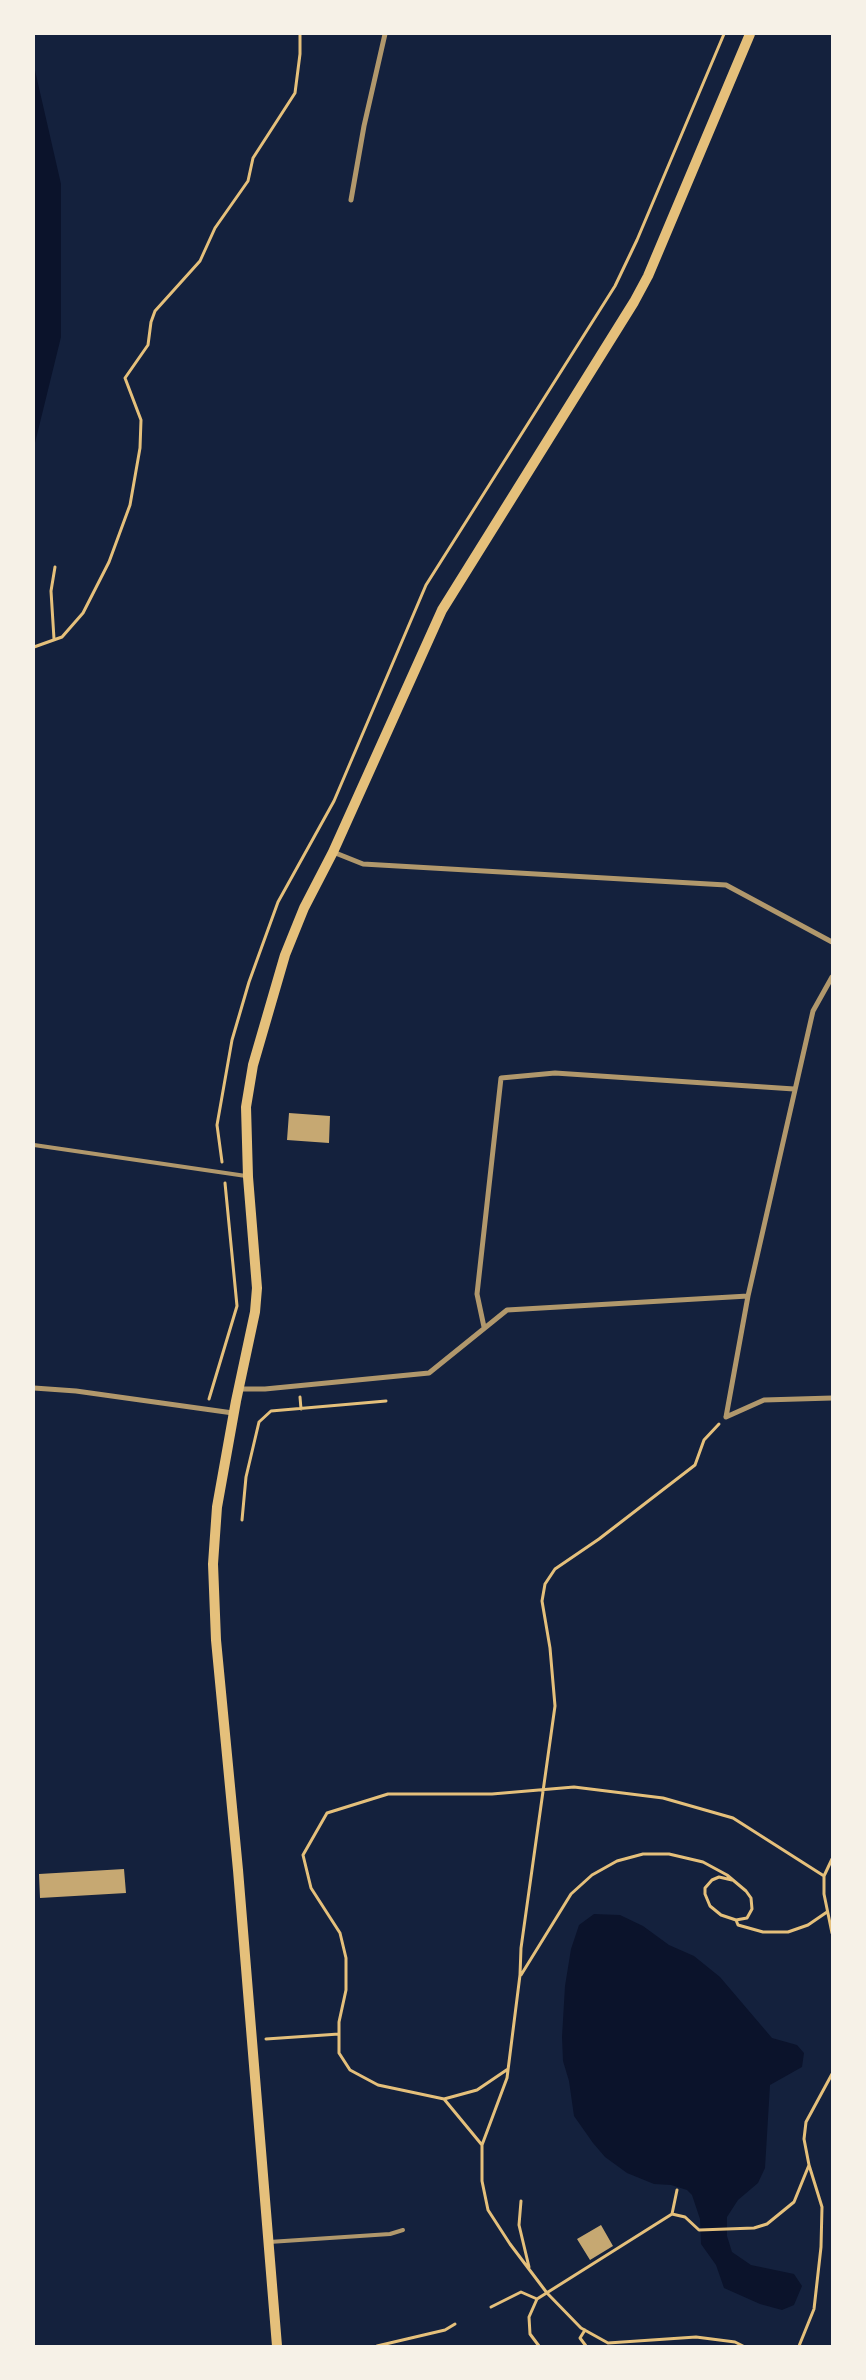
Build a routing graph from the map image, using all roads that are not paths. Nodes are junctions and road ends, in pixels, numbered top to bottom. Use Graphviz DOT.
graph roads {
  1 [pos="386,34"];
  2 [pos="750,34"];
  3 [pos="351,200"];
  4 [pos="333,852"];
  5 [pos="832,942"];
  6 [pos="832,977"];
  7 [pos="794,1089"];
  8 [pos="34,1145"];
  9 [pos="248,1176"];
  10 [pos="748,1296"];
  11 [pos="484,1327"];
  12 [pos="34,1388"];
  13 [pos="238,1389"];
  14 [pos="832,1398"];
  15 [pos="233,1413"];
  16 [pos="403,2230"];
  17 [pos="269,2242"];
  18 [pos="277,2346"];
  1 -- 3 [label="street"];
  2 -- 4 [label="main road"];
  4 -- 5 [label="street"];
  4 -- 9 [label="main road"];
  6 -- 7 [label="street"];
  7 -- 10 [label="street"];
  7 -- 11 [label="street"];
  8 -- 9 [label="lane"];
  9 -- 13 [label="main road"];
  10 -- 11 [label="street"];
  10 -- 14 [label="street"];
  11 -- 13 [label="street"];
  12 -- 15 [label="street"];
  13 -- 15 [label="main road"];
  15 -- 17 [label="main road"];
  16 -- 17 [label="lane"];
  17 -- 18 [label="main road"];
}
